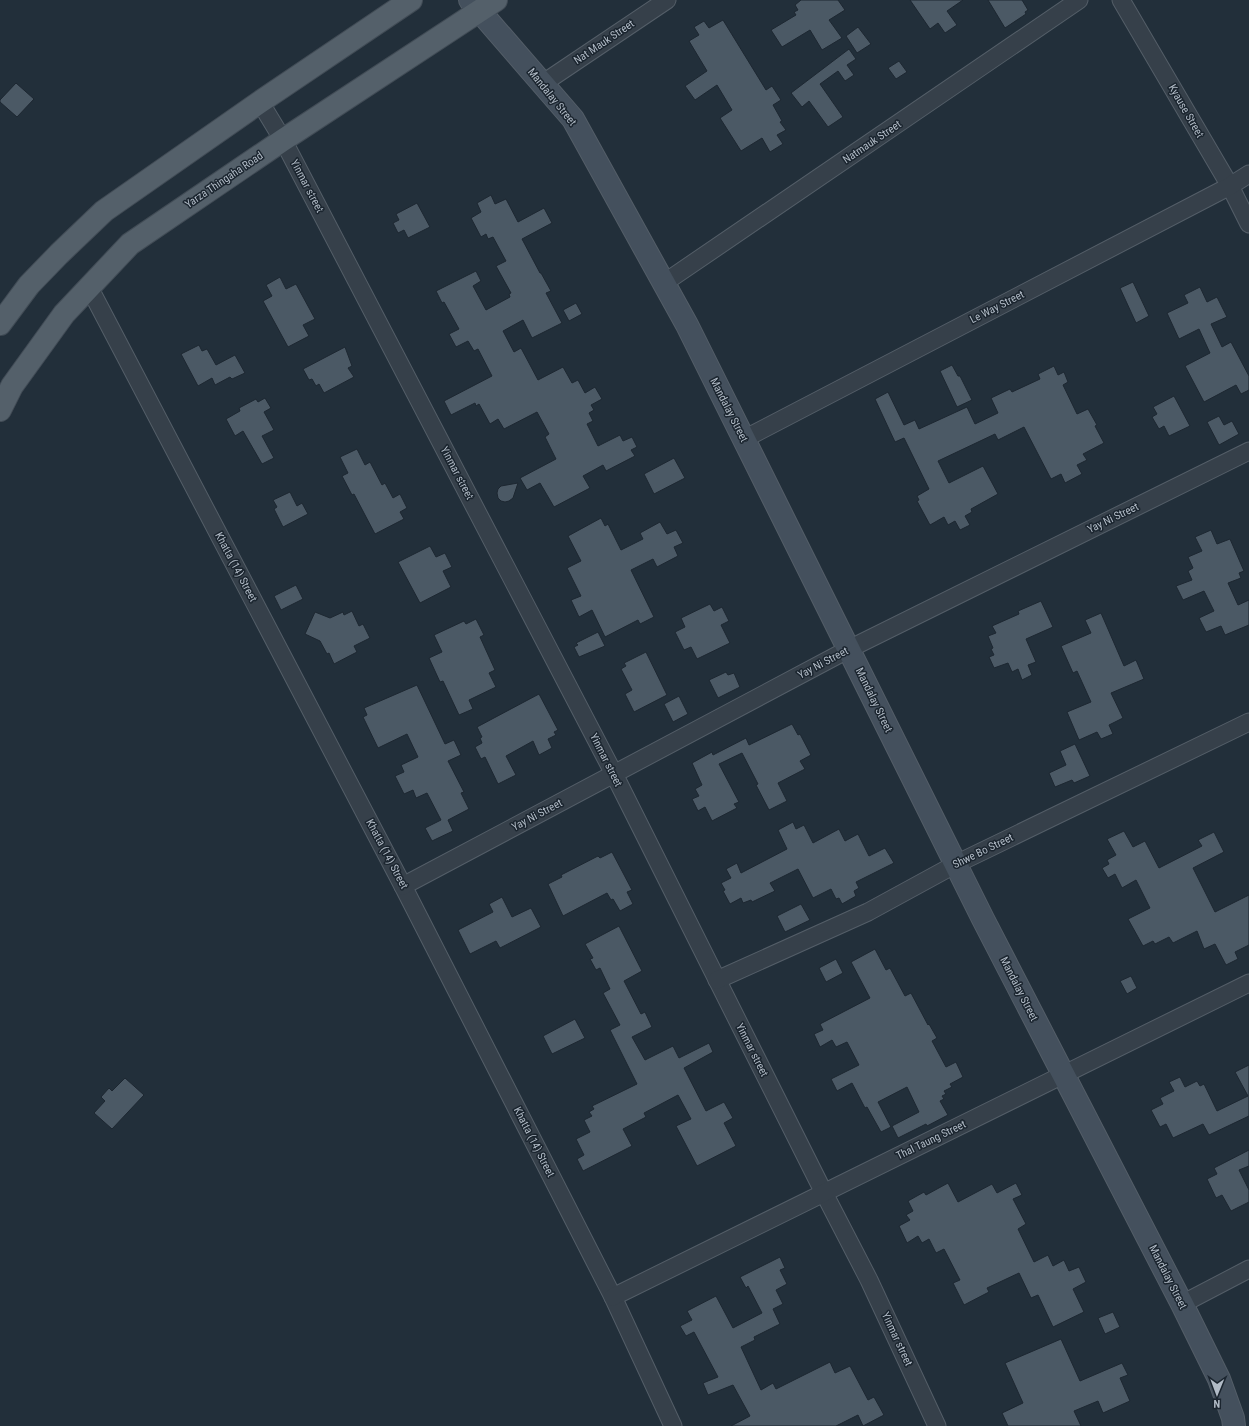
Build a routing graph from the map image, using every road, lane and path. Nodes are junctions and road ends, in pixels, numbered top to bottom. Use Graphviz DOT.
graph roads {
  1 [pos="410,0"];
  2 [pos="666,0"];
  3 [pos="1079,0"];
  4 [pos="1122,0"];
  5 [pos="482,4"];
  6 [pos="542,84"];
  7 [pos="260,102"];
  8 [pos="283,140"];
  9 [pos="1249,174"];
  10 [pos="1230,186"];
  11 [pos="1249,224"];
  12 [pos="664,283"];
  13 [pos="89,287"];
  14 [pos="0,324"];
  15 [pos="0,410"];
  16 [pos="744,439"];
  17 [pos="1249,451"];
  18 [pos="849,649"];
  19 [pos="1249,722"];
  20 [pos="614,774"];
  21 [pos="956,864"];
  22 [pos="404,886"];
  23 [pos="717,980"];
  24 [pos="1249,983"];
  25 [pos="1063,1075"];
  26 [pos="824,1193"];
  27 [pos="1249,1269"];
  28 [pos="613,1297"];
  29 [pos="1182,1304"];
  30 [pos="673,1426"];
  31 [pos="937,1426"];
  32 [pos="1234,1426"];
  1 -- 7 [label="main road"];
  2 -- 6 [label="street, Nat Mauk Street"];
  3 -- 12 [label="street, Natmauk Street"];
  4 -- 10 [label="street, Kyause Street"];
  5 -- 6 [label="main road, Mandalay Street"];
  5 -- 8 [label="main road, Yarza Thingaha Road"];
  6 -- 12 [label="main road, Mandalay Street"];
  7 -- 8 [label="street, Yinmar street"];
  7 -- 14 [label="main road"];
  8 -- 13 [label="main road, Yarza Thingaha Road"];
  8 -- 20 [label="street, Yinmar street"];
  9 -- 10 [label="street, Le Way Street"];
  10 -- 11 [label="street, Kyause Street"];
  10 -- 16 [label="street, Le Way Street"];
  12 -- 16 [label="main road, Mandalay Street"];
  13 -- 15 [label="main road, Yarza Thingaha Road"];
  13 -- 22 [label="street, Khatta (14) Street"];
  16 -- 18 [label="main road, Mandalay Street"];
  17 -- 18 [label="street, Yay Ni Street"];
  18 -- 20 [label="street, Yay Ni Street"];
  18 -- 21 [label="main road, Mandalay Street"];
  19 -- 21 [label="street, Shwe Bo Street"];
  20 -- 22 [label="street, Yay Ni Street"];
  20 -- 23 [label="street, Yinmar street"];
  21 -- 23 [label="street, Shwe Bo Street"];
  21 -- 25 [label="main road, Mandalay Street"];
  22 -- 28 [label="street, Khatta (14) Street"];
  23 -- 26 [label="street, Yinmar street"];
  24 -- 25 [label="street, Thal Taung Street"];
  25 -- 26 [label="street, Thal Taung Street"];
  25 -- 29 [label="main road, Mandalay Street"];
  26 -- 28 [label="street, Thal Taung Street"];
  26 -- 31 [label="street, Yinmar street"];
  27 -- 29 [label="street"];
  28 -- 30 [label="street, Khatta (14) Street"];
  29 -- 32 [label="main road, Mandalay Street"];
}
